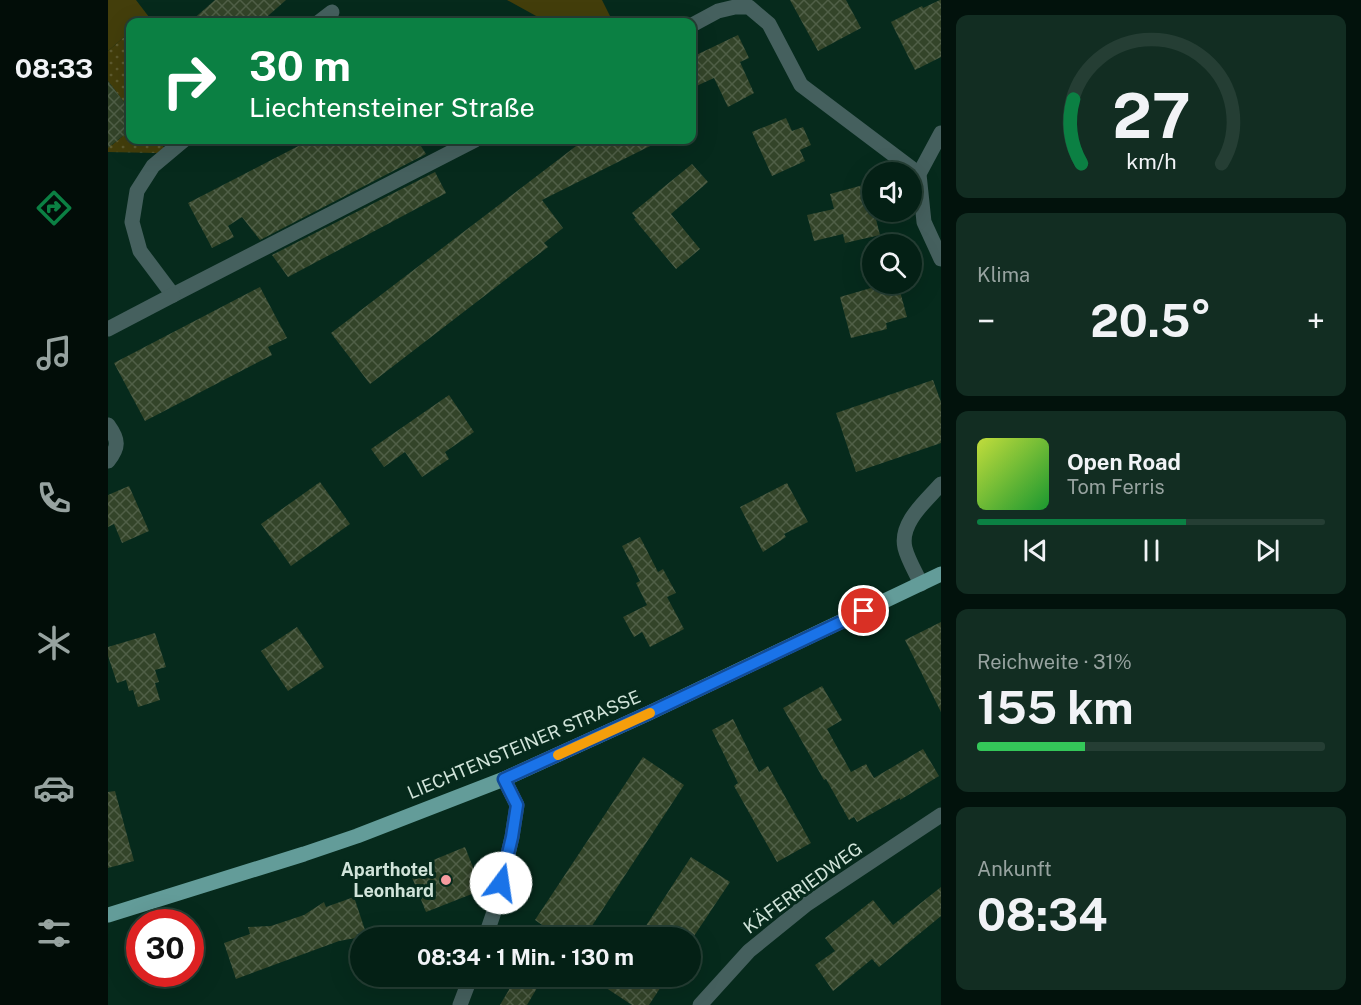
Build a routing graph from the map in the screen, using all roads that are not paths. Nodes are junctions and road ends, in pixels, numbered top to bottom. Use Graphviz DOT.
graph roads {
  1 [pos="332,12"];
  2 [pos="325,18"];
  3 [pos="696,23"];
  4 [pos="941,133"];
  5 [pos="179,144"];
  6 [pos="467,144"];
  7 [pos="903,162"];
  8 [pos="922,168"];
  9 [pos="922,203"];
  10 [pos="941,259"];
  11 [pos="173,295"];
  12 [pos="108,329"];
  13 [pos="108,425"];
  14 [pos="108,461"];
  15 [pos="941,484"];
  16 [pos="941,574"];
  17 [pos="921,584"];
  18 [pos="504,779"];
  19 [pos="941,815"];
  20 [pos="108,915"];
  21 [pos="489,927"];
  22 [pos="467,987"];
  23 [pos="460,1005"];
  24 [pos="699,1005"];
  1 -- 2 [label="street"];
  3 -- 7 [label="street"];
  4 -- 8 [label="street"];
  5 -- 11 [label="street"];
  6 -- 11 [label="street"];
  9 -- 10 [label="street"];
  11 -- 12 [label="street"];
  13 -- 14 [label="street"];
  15 -- 17 [label="street"];
  16 -- 17 [label="main road, LIECHTENSTEINER STRASSE"];
  17 -- 18 [label="main road, LIECHTENSTEINER STRASSE"];
  18 -- 20 [label="main road, LIECHTENSTEINER STRASSE"];
  18 -- 21 [label="street"];
  19 -- 24 [label="street, KÄFERRIEDWEG"];
  22 -- 23 [label="street"];
}
